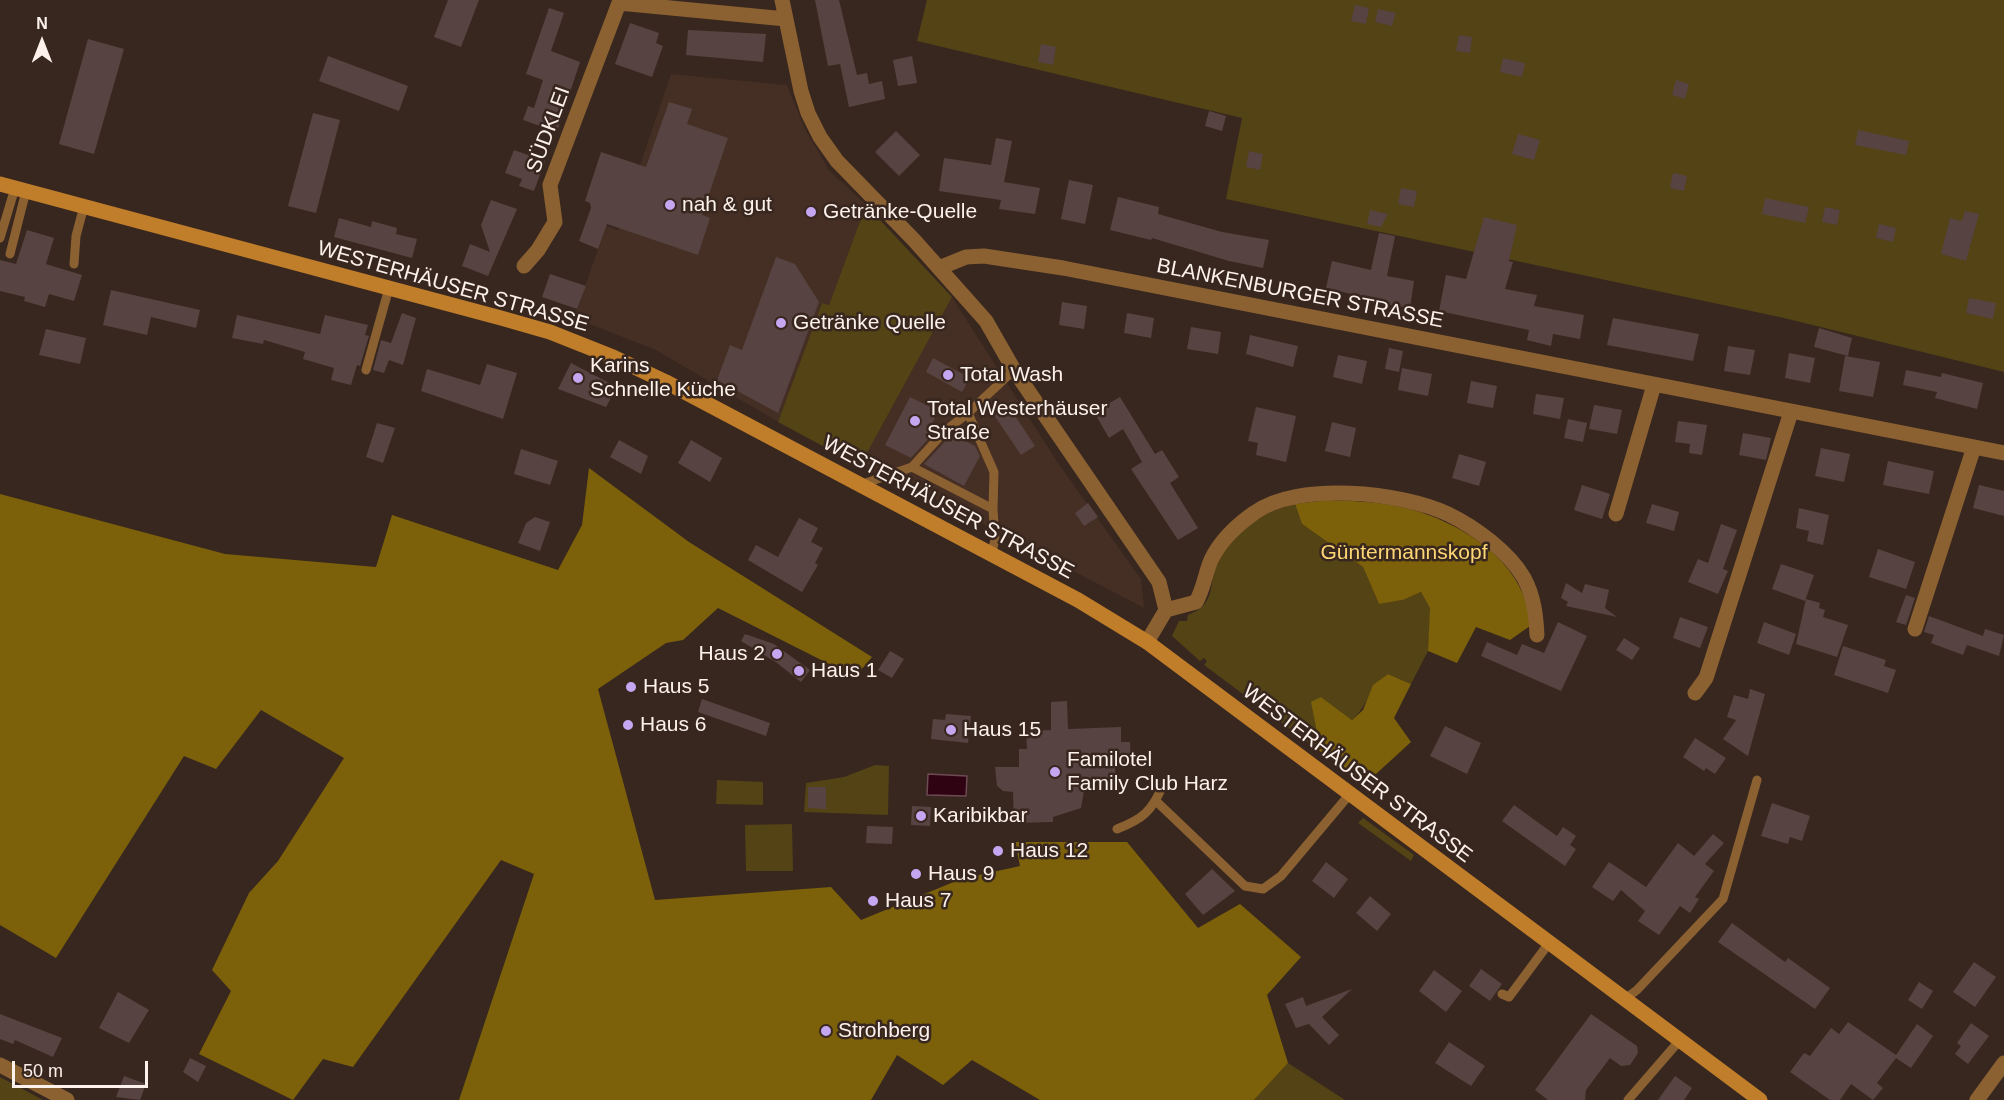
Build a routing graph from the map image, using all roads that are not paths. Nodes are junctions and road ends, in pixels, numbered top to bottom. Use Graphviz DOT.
graph roads {
  1 [pos="782,0"];
  2 [pos="619,2"];
  3 [pos="786,19"];
  4 [pos="14,188"];
  5 [pos="84,206"];
  6 [pos="0,238"];
  7 [pos="10,254"];
  8 [pos="74,264"];
  9 [pos="524,266"];
  10 [pos="939,268"];
  11 [pos="389,288"];
  12 [pos="366,370"];
  13 [pos="1014,370"];
  14 [pos="1654,385"];
  15 [pos="1791,411"];
  16 [pos="968,413"];
  17 [pos="1974,447"];
  18 [pos="2004,453"];
  19 [pos="912,467"];
  20 [pos="859,486"];
  21 [pos="993,509"];
  22 [pos="1616,514"];
  23 [pos="991,555"];
  24 [pos="1166,610"];
  25 [pos="1915,629"];
  26 [pos="1537,636"];
  27 [pos="1147,642"];
  28 [pos="1695,693"];
  29 [pos="1757,780"];
  30 [pos="1163,785"];
  31 [pos="1349,795"];
  32 [pos="1156,801"];
  33 [pos="1117,829"];
  34 [pos="1550,943"];
  35 [pos="1502,994"];
  36 [pos="1625,999"];
  37 [pos="1680,1040"];
  38 [pos="2004,1063"];
  39 [pos="0,1065"];
  40 [pos="67,1100"];
  41 [pos="1628,1100"];
  42 [pos="1760,1100"];
  43 [pos="1977,1100"];
  1 -- 3 [label="street"];
  2 -- 3 [label="street, SÜDKLEI"];
  2 -- 9 [label="street, SÜDKLEI"];
  3 -- 10 [label="street"];
  4 -- 5 [label="main road, WESTERHÄUSER STRASSE"];
  4 -- 6 [label="lane"];
  4 -- 7 [label="lane"];
  5 -- 8 [label="lane"];
  5 -- 11 [label="main road, WESTERHÄUSER STRASSE"];
  10 -- 13 [label="street"];
  10 -- 14 [label="street, BLANKENBURGER STRASSE"];
  11 -- 12 [label="lane"];
  11 -- 20 [label="main road, WESTERHÄUSER STRASSE"];
  13 -- 16 [label="lane"];
  13 -- 24 [label="street"];
  14 -- 15 [label="street, BLANKENBURGER STRASSE"];
  14 -- 22 [label="street"];
  15 -- 17 [label="street, BLANKENBURGER STRASSE"];
  15 -- 28 [label="street"];
  16 -- 19 [label="lane"];
  16 -- 21 [label="lane"];
  17 -- 18 [label="street, BLANKENBURGER STRASSE"];
  17 -- 25 [label="street"];
  19 -- 20 [label="lane"];
  19 -- 21 [label="lane"];
  20 -- 23 [label="main road, WESTERHÄUSER STRASSE"];
  21 -- 23 [label="lane"];
  23 -- 27 [label="main road, WESTERHÄUSER STRASSE"];
  24 -- 26 [label="street"];
  24 -- 27 [label="street"];
  27 -- 31 [label="main road, WESTERHÄUSER STRASSE"];
  29 -- 36 [label="lane"];
  30 -- 32 [label="lane"];
  31 -- 32 [label="lane"];
  31 -- 34 [label="main road, WESTERHÄUSER STRASSE"];
  32 -- 33 [label="lane"];
  34 -- 35 [label="lane"];
  34 -- 36 [label="main road, WESTERHÄUSER STRASSE"];
  36 -- 37 [label="main road, WESTERHÄUSER STRASSE"];
  37 -- 41 [label="lane"];
  37 -- 42 [label="main road, WESTERHÄUSER STRASSE"];
  38 -- 43 [label="street"];
  39 -- 40 [label="street"];
}
